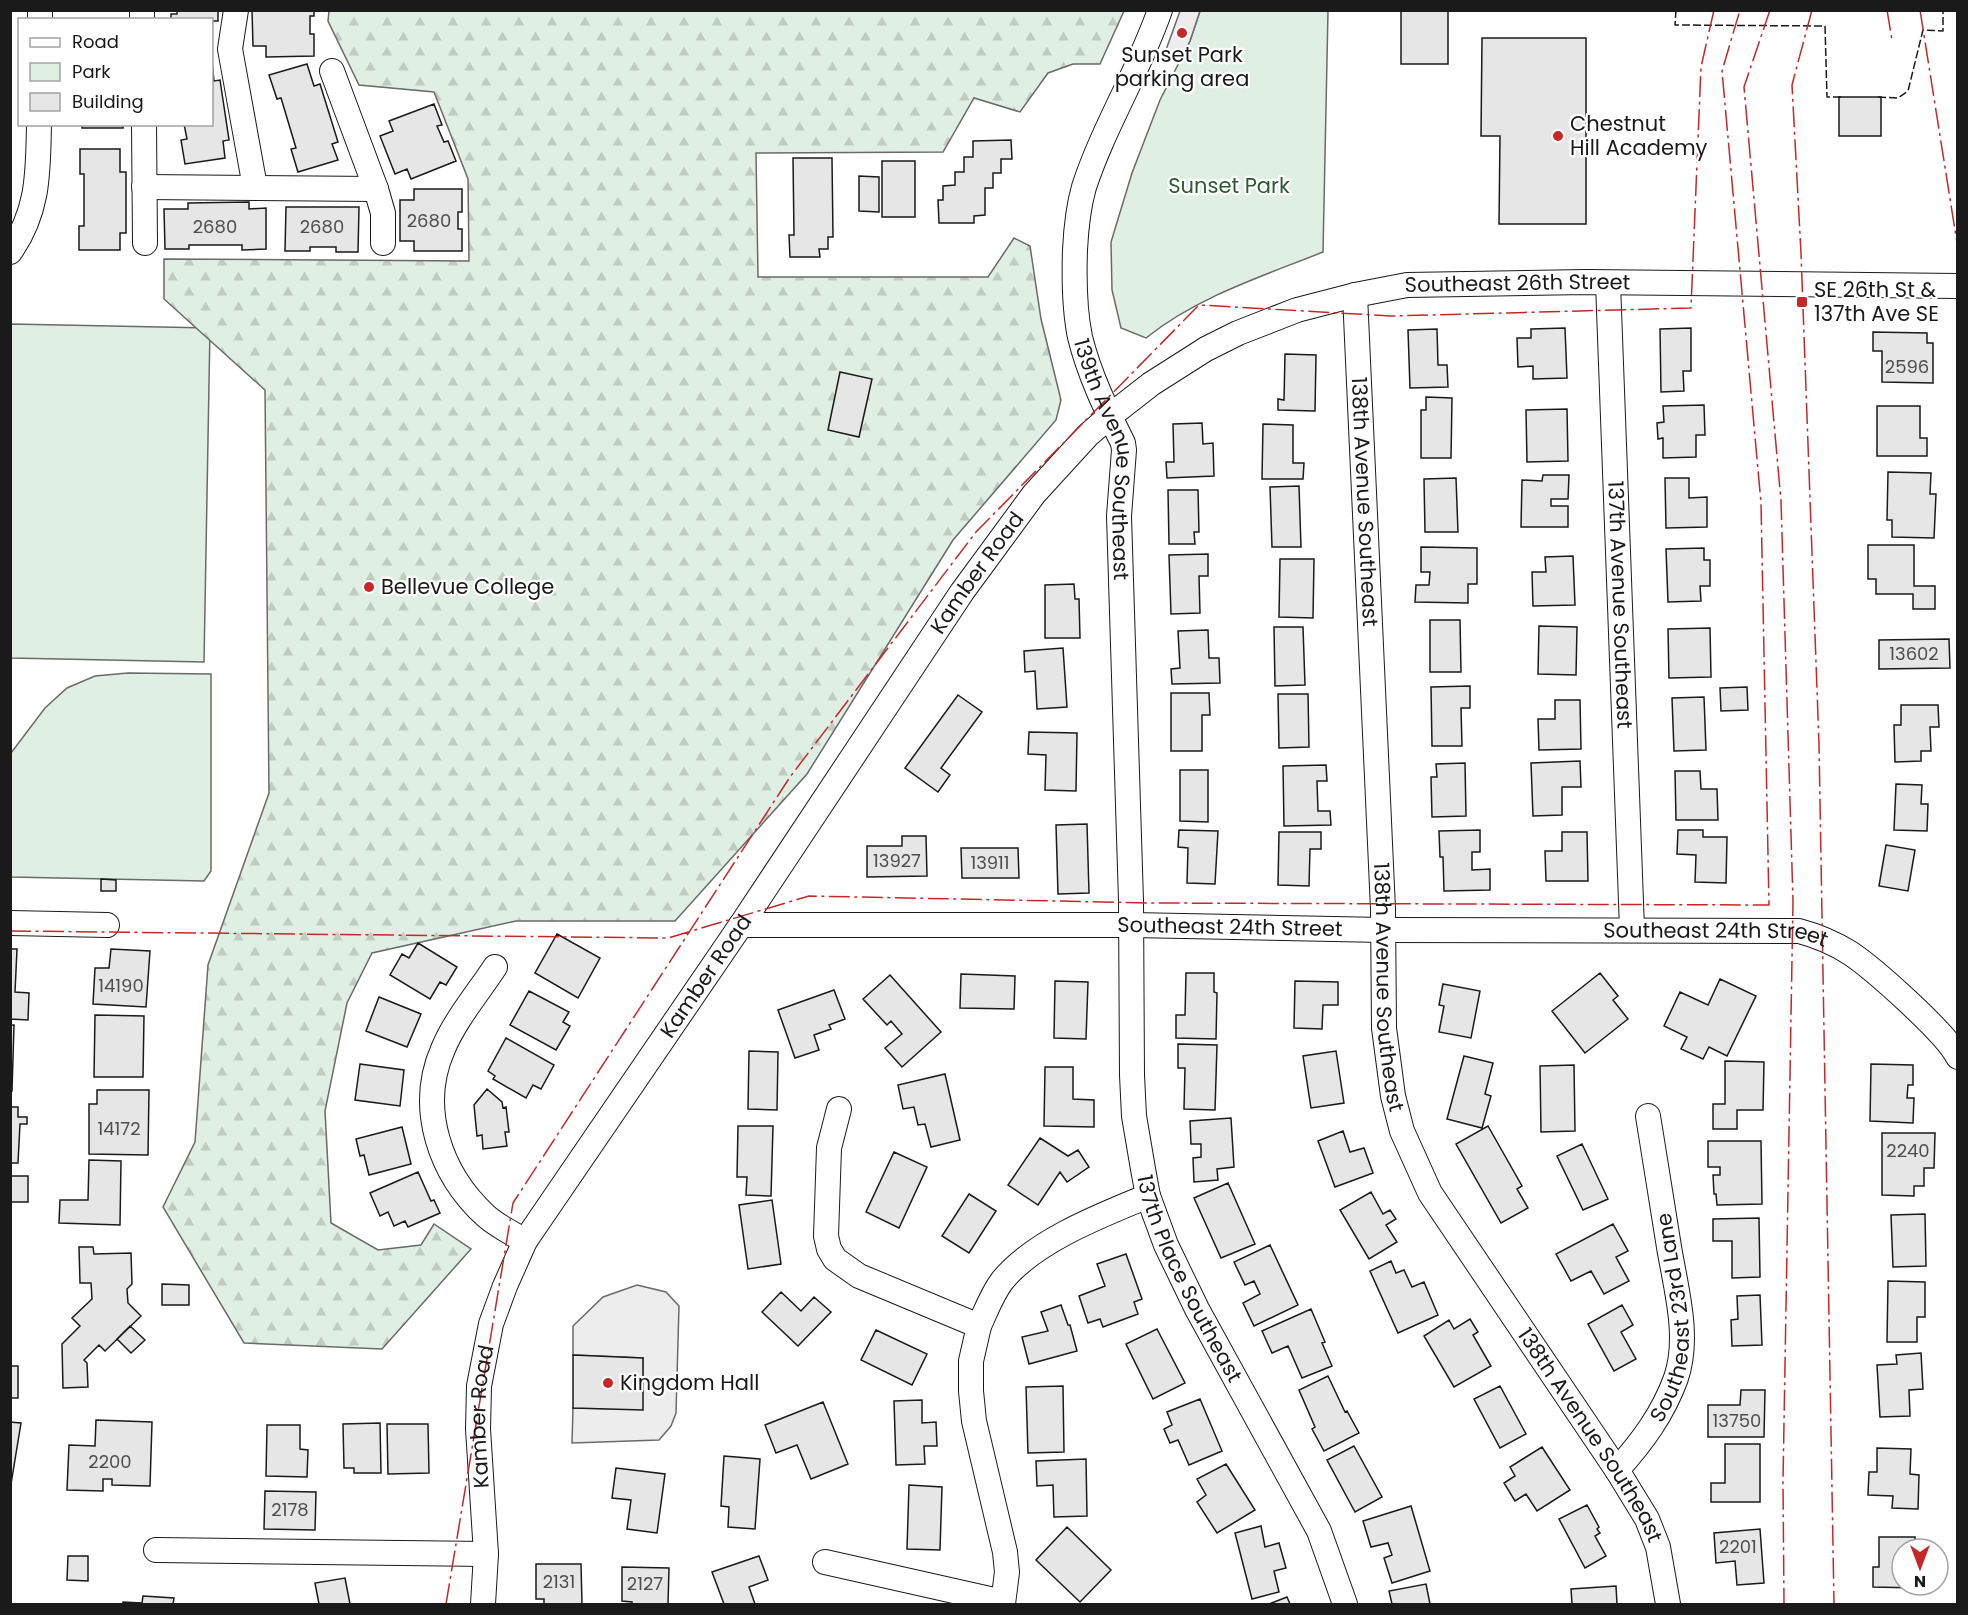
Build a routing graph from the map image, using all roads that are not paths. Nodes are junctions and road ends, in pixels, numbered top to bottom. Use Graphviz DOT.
graph roads {
  1 [pos="236,10"];
  2 [pos="1161,10"];
  3 [pos="332,71"];
  4 [pos="39,126"];
  5 [pos="144,126"];
  6 [pos="144,187"];
  7 [pos="255,187"];
  8 [pos="376,189"];
  9 [pos="145,243"];
  10 [pos="383,243"];
  11 [pos="10,252"];
  12 [pos="1608,283"];
  13 [pos="1958,286"];
  14 [pos="1354,295"];
  15 [pos="1110,416"];
  16 [pos="10,923"];
  17 [pos="107,925"];
  18 [pos="741,925"];
  19 [pos="1132,925"];
  20 [pos="1632,929"];
  21 [pos="1383,930"];
  22 [pos="495,967"];
  23 [pos="1958,1057"];
  24 [pos="839,1109"];
  25 [pos="1648,1116"];
  26 [pos="1148,1196"];
  27 [pos="525,1241"];
  28 [pos="979,1326"];
  29 [pos="1617,1470"];
  30 [pos="156,1550"];
  31 [pos="486,1554"];
  32 [pos="825,1562"];
  33 [pos="1003,1603"];
  34 [pos="483,1605"];
  35 [pos="1345,1605"];
  36 [pos="1668,1605"];
  1 -- 7 [label="street"];
  2 -- 15 [label="street, 139th Avenue Southeast"];
  3 -- 8 [label="street"];
  4 -- 11 [label="street"];
  5 -- 6 [label="street"];
  6 -- 7 [label="street"];
  6 -- 9 [label="street"];
  7 -- 8 [label="street"];
  8 -- 10 [label="street"];
  12 -- 13 [label="street, Southeast 26th Street"];
  12 -- 14 [label="street, Southeast 26th Street"];
  12 -- 20 [label="street, 137th Avenue Southeast"];
  14 -- 15 [label="street, Southeast 26th Street"];
  14 -- 21 [label="street, 138th Avenue Southeast"];
  15 -- 18 [label="street, Kamber Road"];
  15 -- 19 [label="street, 139th Avenue Southeast"];
  16 -- 17 [label="street"];
  18 -- 19 [label="street, Southeast 24th Street"];
  18 -- 27 [label="street, Kamber Road"];
  19 -- 21 [label="street, Southeast 24th Street"];
  19 -- 26 [label="street, 137th Place Southeast"];
  20 -- 21 [label="street, Southeast 24th Street"];
  20 -- 23 [label="street, Southeast 24th Street"];
  21 -- 29 [label="street, 138th Avenue Southeast"];
  22 -- 27 [label="street"];
  24 -- 28 [label="street"];
  25 -- 29 [label="street, Southeast 23rd Lane"];
  26 -- 28 [label="street"];
  26 -- 35 [label="street, 137th Place Southeast"];
  27 -- 31 [label="street, Kamber Road"];
  28 -- 33 [label="street"];
  29 -- 36 [label="street, 138th Avenue Southeast"];
  30 -- 31 [label="street"];
  31 -- 34 [label="street, Kamber Road"];
  32 -- 33 [label="street"];
}
